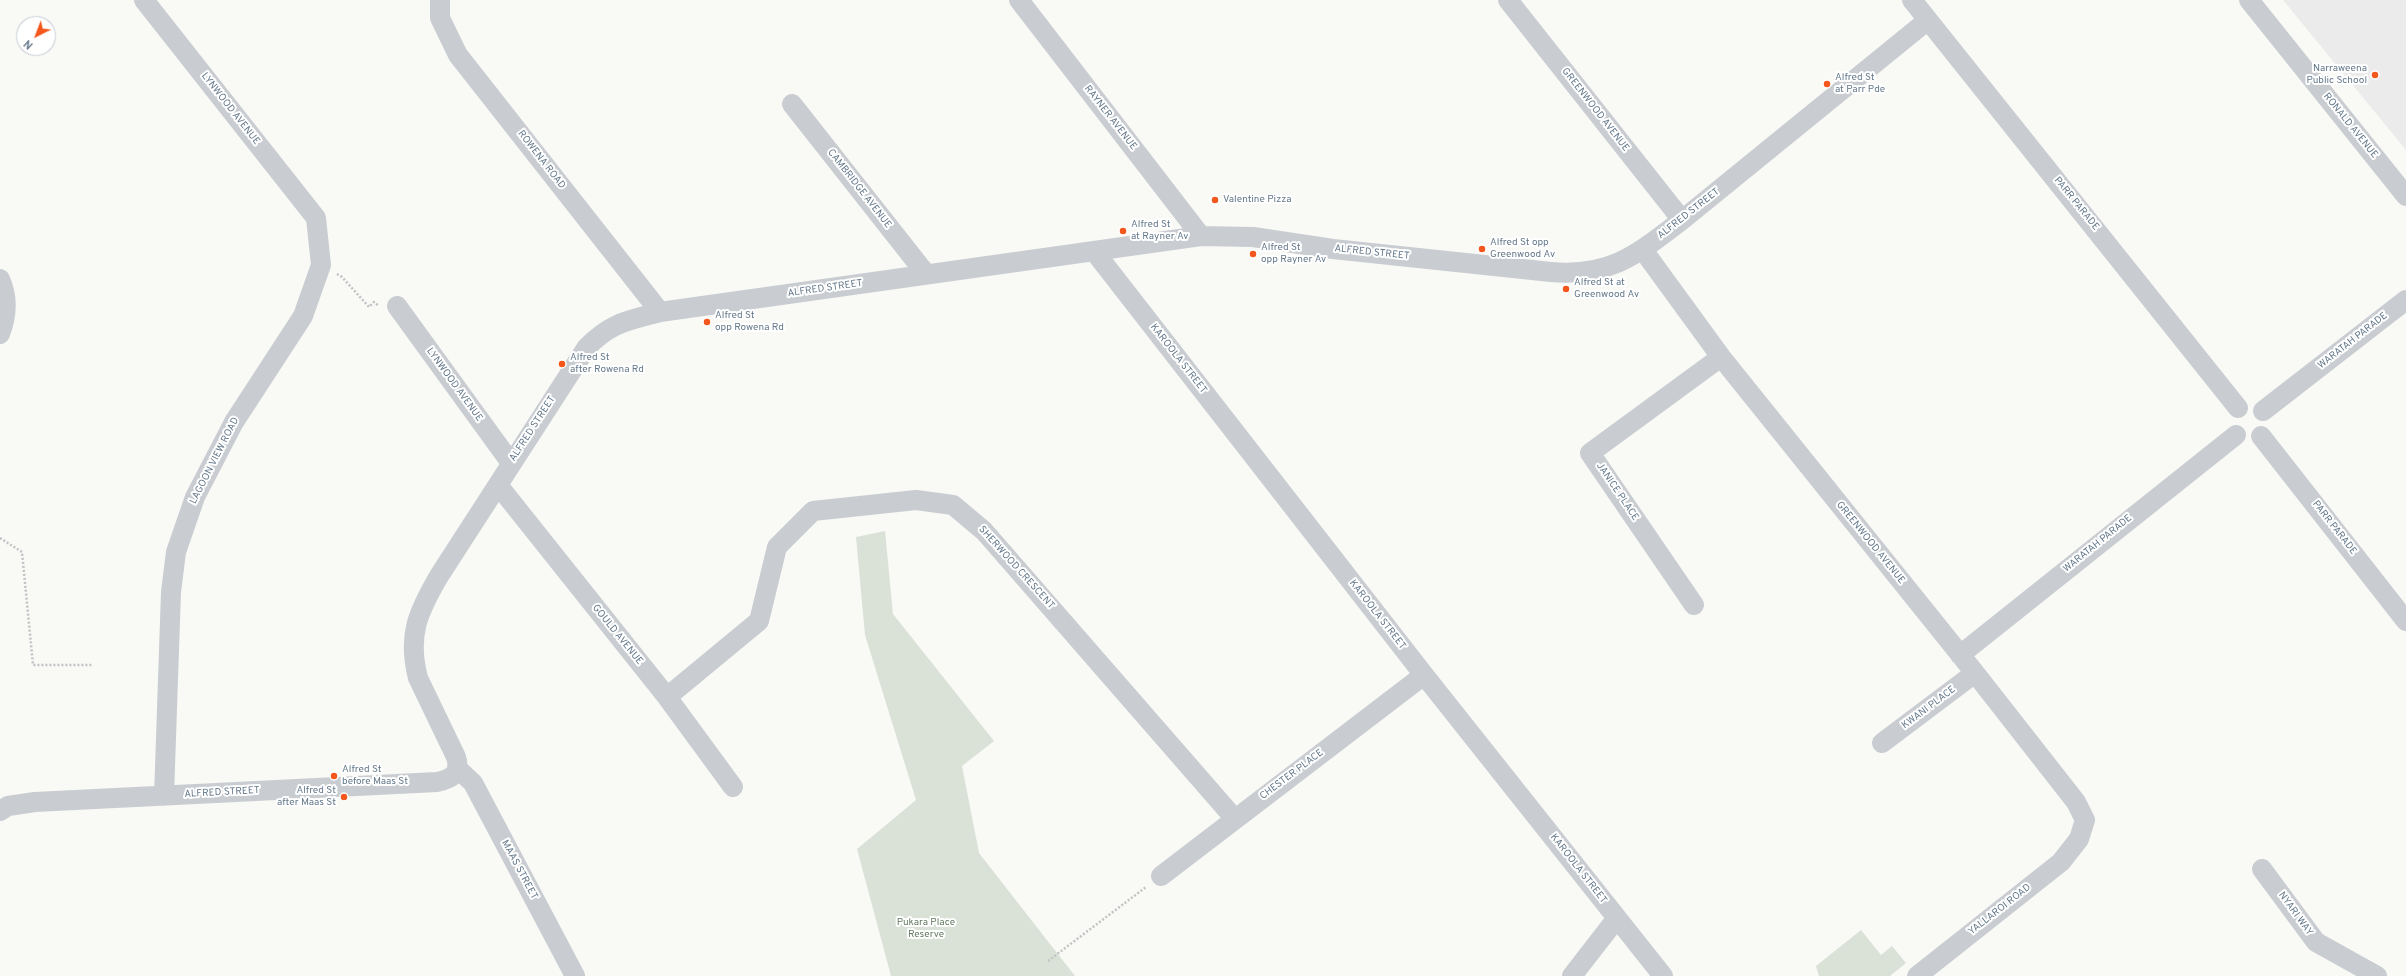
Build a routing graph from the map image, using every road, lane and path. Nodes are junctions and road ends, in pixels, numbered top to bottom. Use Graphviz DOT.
graph roads {
  1 [pos="144,0"];
  2 [pos="440,0"];
  3 [pos="1019,0"];
  4 [pos="1508,0"];
  5 [pos="1912,0"];
  6 [pos="2249,0"];
  7 [pos="1928,20"];
  8 [pos="792,104"];
  9 [pos="2406,196"];
  10 [pos="316,218"];
  11 [pos="1682,220"];
  12 [pos="1200,236"];
  13 [pos="1643,250"];
  14 [pos="1094,251"];
  15 [pos="321,265"];
  16 [pos="926,274"];
  17 [pos="0,279"];
  18 [pos="2406,300"];
  19 [pos="397,306"];
  20 [pos="660,312"];
  21 [pos="0,334"];
  22 [pos="1720,357"];
  23 [pos="2238,408"];
  24 [pos="2263,412"];
  25 [pos="2236,435"];
  26 [pos="2261,436"];
  27 [pos="511,464"];
  28 [pos="498,485"];
  29 [pos="0,538"];
  30 [pos="1694,605"];
  31 [pos="2406,621"];
  32 [pos="1960,654"];
  33 [pos="93,665"];
  34 [pos="1975,673"];
  35 [pos="1424,675"];
  36 [pos="667,697"];
  37 [pos="1882,743"];
  38 [pos="458,768"];
  39 [pos="733,787"];
  40 [pos="164,796"];
  41 [pos="0,811"];
  42 [pos="1236,819"];
  43 [pos="2079,839"];
  44 [pos="2262,869"];
  45 [pos="1161,876"];
  46 [pos="1617,918"];
  47 [pos="1048,961"];
  48 [pos="575,976"];
  49 [pos="1572,976"];
  50 [pos="1663,976"];
  51 [pos="1917,976"];
  52 [pos="2377,976"];
  1 -- 10 [label="street, LYNWOOD AVENUE"];
  2 -- 20 [label="street, ROWENA ROAD"];
  3 -- 12 [label="street, RAYNER AVENUE"];
  4 -- 11 [label="street, GREENWOOD AVENUE"];
  5 -- 7 [label="street, PARR PARADE"];
  6 -- 9 [label="street, RONALD AVENUE"];
  7 -- 11 [label="street, ALFRED STREET"];
  7 -- 23 [label="street, PARR PARADE"];
  8 -- 16 [label="street, CAMBRIDGE AVENUE"];
  10 -- 15 [label="street, LAGOON VIEW ROAD"];
  11 -- 13 [label="street, ALFRED STREET"];
  12 -- 13 [label="street, ALFRED STREET"];
  12 -- 14 [label="street, ALFRED STREET"];
  13 -- 22 [label="street, GREENWOOD AVENUE"];
  14 -- 16 [label="street, ALFRED STREET"];
  14 -- 35 [label="street, KAROOLA STREET"];
  15 -- 19 [label="path"];
  15 -- 40 [label="street, LAGOON VIEW ROAD"];
  16 -- 20 [label="street, ALFRED STREET"];
  17 -- 21 [label="street"];
  18 -- 24 [label="street, WARATAH PARADE"];
  19 -- 27 [label="street, LYNWOOD AVENUE"];
  20 -- 27 [label="street, ALFRED STREET"];
  22 -- 30 [label="street, JANICE PLACE"];
  22 -- 32 [label="street, GREENWOOD AVENUE"];
  23 -- 24 [label="street"];
  23 -- 25 [label="street"];
  24 -- 26 [label="street"];
  25 -- 26 [label="street"];
  25 -- 32 [label="street, WARATAH PARADE"];
  26 -- 31 [label="street, PARR PARADE"];
  27 -- 28 [label="street, ALFRED STREET"];
  28 -- 36 [label="street, GOULD AVENUE"];
  28 -- 38 [label="street, ALFRED STREET"];
  29 -- 33 [label="path"];
  32 -- 34 [label="street, GREENWOOD AVENUE"];
  34 -- 37 [label="street, KWANI PLACE"];
  34 -- 43 [label="street, GREENWOOD AVENUE"];
  35 -- 42 [label="street, CHESTER PLACE"];
  35 -- 46 [label="street, KAROOLA STREET"];
  36 -- 39 [label="street, GOULD AVENUE"];
  36 -- 42 [label="street, SHERWOOD CRESCENT"];
  38 -- 40 [label="street, ALFRED STREET"];
  38 -- 48 [label="street, MAAS STREET"];
  40 -- 41 [label="street, ALFRED STREET"];
  42 -- 45 [label="street, CHESTER PLACE"];
  43 -- 51 [label="street, YALLAROI ROAD"];
  44 -- 52 [label="street, NYARI WAY"];
  45 -- 47 [label="path"];
  46 -- 49 [label="street"];
  46 -- 50 [label="street, KAROOLA STREET"];
}
